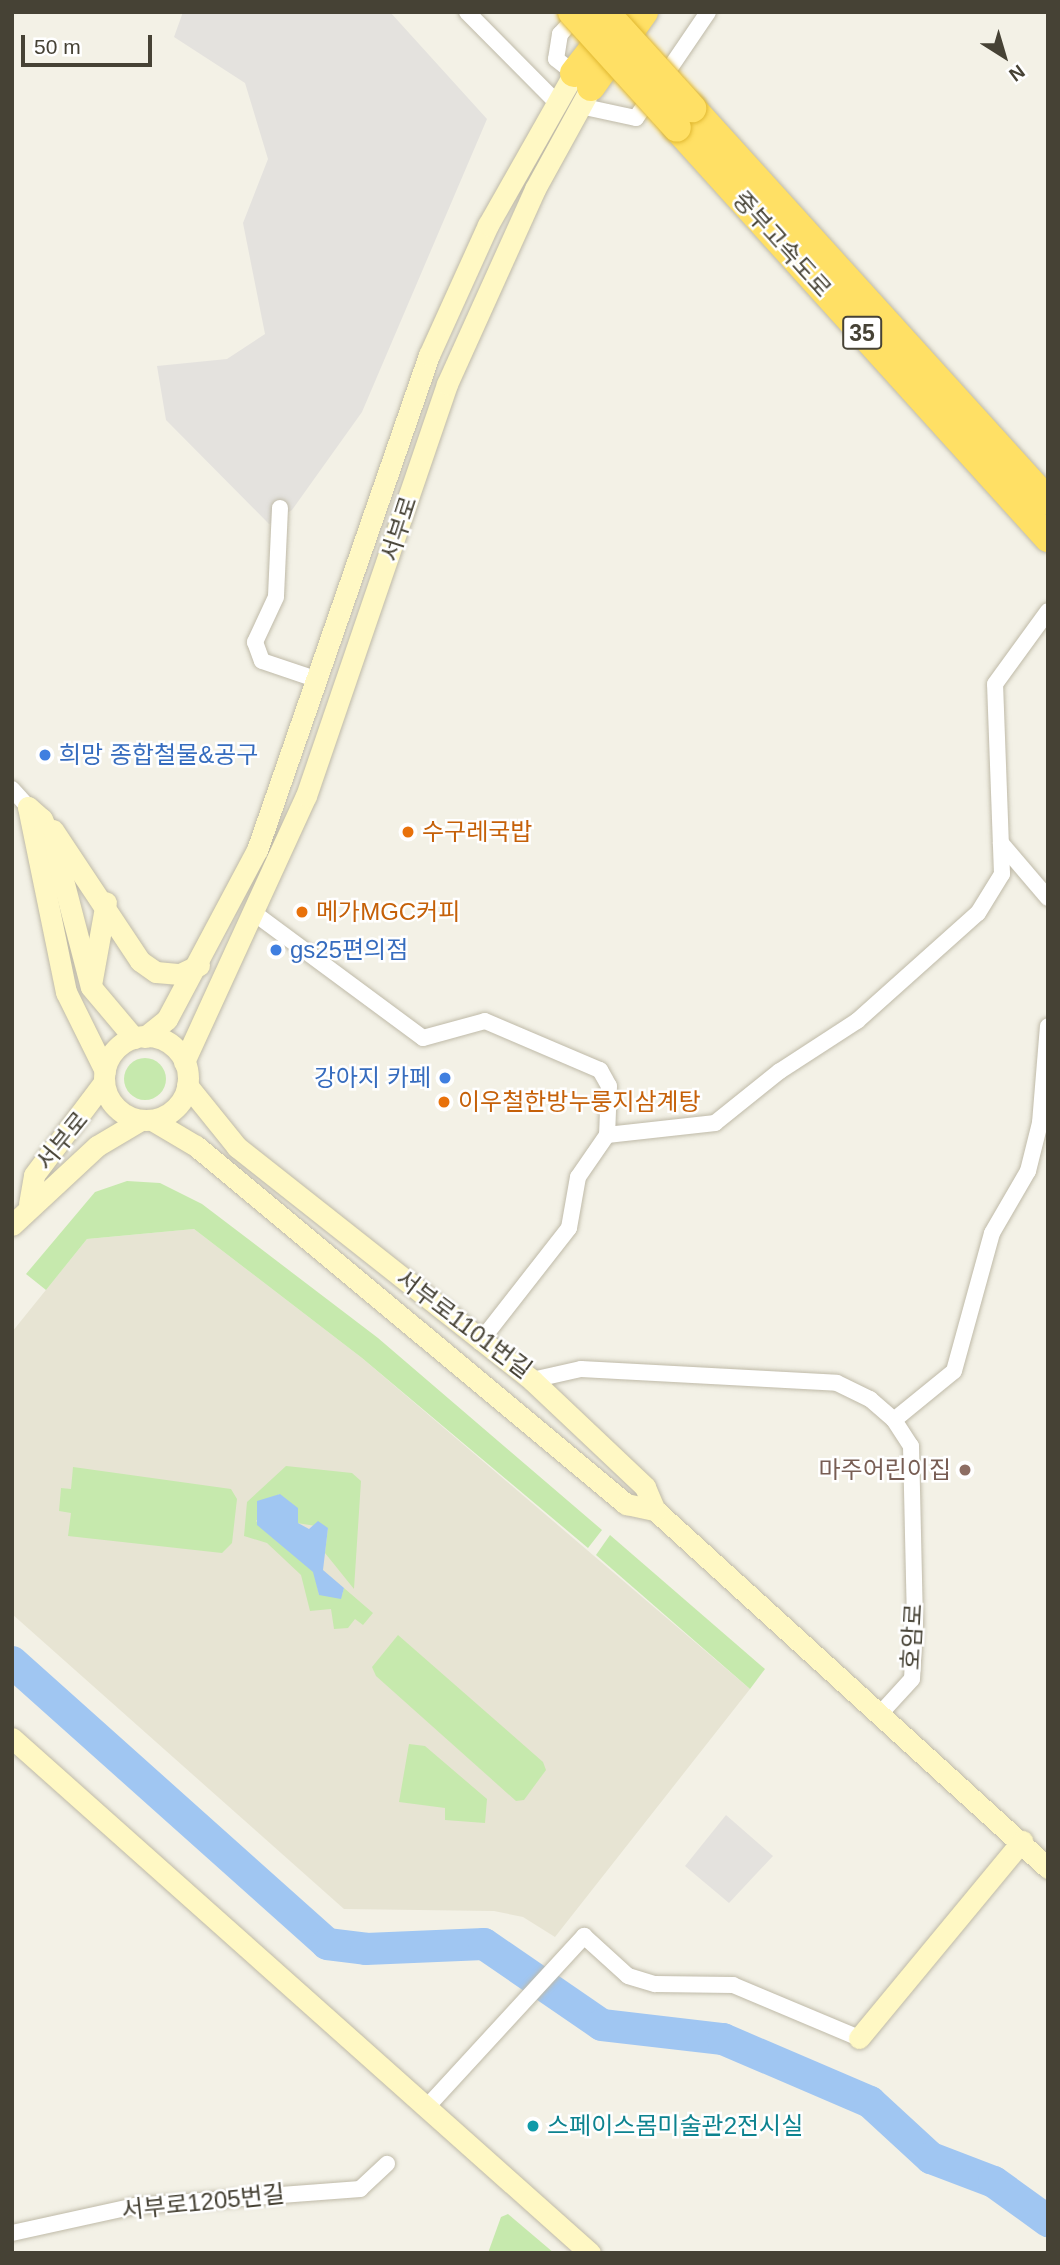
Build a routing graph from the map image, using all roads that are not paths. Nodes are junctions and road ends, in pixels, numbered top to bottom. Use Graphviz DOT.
graph roads {
  1 [pos="467,12"];
  2 [pos="572,12"];
  3 [pos="580,12"];
  4 [pos="605,12"];
  5 [pos="621,12"];
  6 [pos="644,12"];
  7 [pos="708,12"];
  8 [pos="582,89"];
  9 [pos="557,103"];
  10 [pos="685,118"];
  11 [pos="1048,501"];
  12 [pos="280,508"];
  13 [pos="1048,538"];
  14 [pos="1048,611"];
  15 [pos="318,680"];
  16 [pos="12,789"];
  17 [pos="35,813"];
  18 [pos="1001,843"];
  19 [pos="1048,898"];
  20 [pos="106,902"];
  21 [pos="254,913"];
  22 [pos="199,965"];
  23 [pos="91,987"];
  24 [pos="1048,1026"];
  25 [pos="139,1037"];
  26 [pos="184,1062"];
  27 [pos="105,1077"];
  28 [pos="187,1085"];
  29 [pos="146,1120"];
  30 [pos="607,1135"];
  31 [pos="29,1204"];
  32 [pos="12,1225"];
  33 [pos="480,1342"];
  34 [pos="532,1380"];
  35 [pos="894,1420"];
  36 [pos="911,1446"];
  37 [pos="655,1510"];
  38 [pos="880,1714"];
  39 [pos="12,1738"];
  40 [pos="1021,1840"];
  41 [pos="1048,1868"];
  42 [pos="859,2038"];
  43 [pos="426,2108"];
  44 [pos="387,2164"];
  45 [pos="12,2233"];
  46 [pos="583,2246"];
  1 -- 9 [label="street"];
  2 -- 10 [label="highway, 중부고속도로 / 35, bridge"];
  3 -- 8 [label="street"];
  4 -- 10 [label="highway, 중부고속도로 / 35, bridge"];
  5 -- 8 [label="highway, 서부로"];
  6 -- 8 [label="highway, 서부로"];
  7 -- 8 [label="street"];
  8 -- 9 [label="street, 서부로"];
  8 -- 21 [label="street, 서부로"];
  9 -- 15 [label="street, 서부로"];
  10 -- 11 [label="highway, 중부고속도로 / 35"];
  10 -- 13 [label="highway, 중부고속도로 / 35"];
  12 -- 15 [label="street"];
  14 -- 18 [label="street"];
  15 -- 22 [label="street, 서부로"];
  16 -- 17 [label="street"];
  17 -- 20 [label="street"];
  17 -- 23 [label="street"];
  17 -- 27 [label="street"];
  18 -- 19 [label="street"];
  18 -- 30 [label="street"];
  20 -- 22 [label="street"];
  20 -- 23 [label="street"];
  21 -- 26 [label="street, 서부로"];
  21 -- 30 [label="street"];
  22 -- 25 [label="street, 서부로"];
  23 -- 25 [label="street"];
  24 -- 35 [label="street"];
  25 -- 26 [label="street"];
  25 -- 27 [label="street"];
  26 -- 28 [label="street"];
  27 -- 29 [label="street"];
  27 -- 31 [label="street, 서부로"];
  28 -- 29 [label="street"];
  28 -- 33 [label="street, 서부로1101번길"];
  29 -- 31 [label="street, 서부로"];
  29 -- 37 [label="street"];
  30 -- 33 [label="street"];
  31 -- 32 [label="street, 서부로"];
  33 -- 34 [label="street, 서부로1101번길"];
  34 -- 35 [label="street, 서부로1101번길"];
  34 -- 37 [label="street"];
  35 -- 36 [label="street, 서부로1101번길"];
  36 -- 38 [label="street, 호암로"];
  37 -- 38 [label="street"];
  38 -- 40 [label="street"];
  39 -- 43 [label="street"];
  40 -- 41 [label="street"];
  40 -- 42 [label="street"];
  42 -- 43 [label="street"];
  43 -- 46 [label="street"];
  44 -- 45 [label="street, 서부로1205번길"];
}
